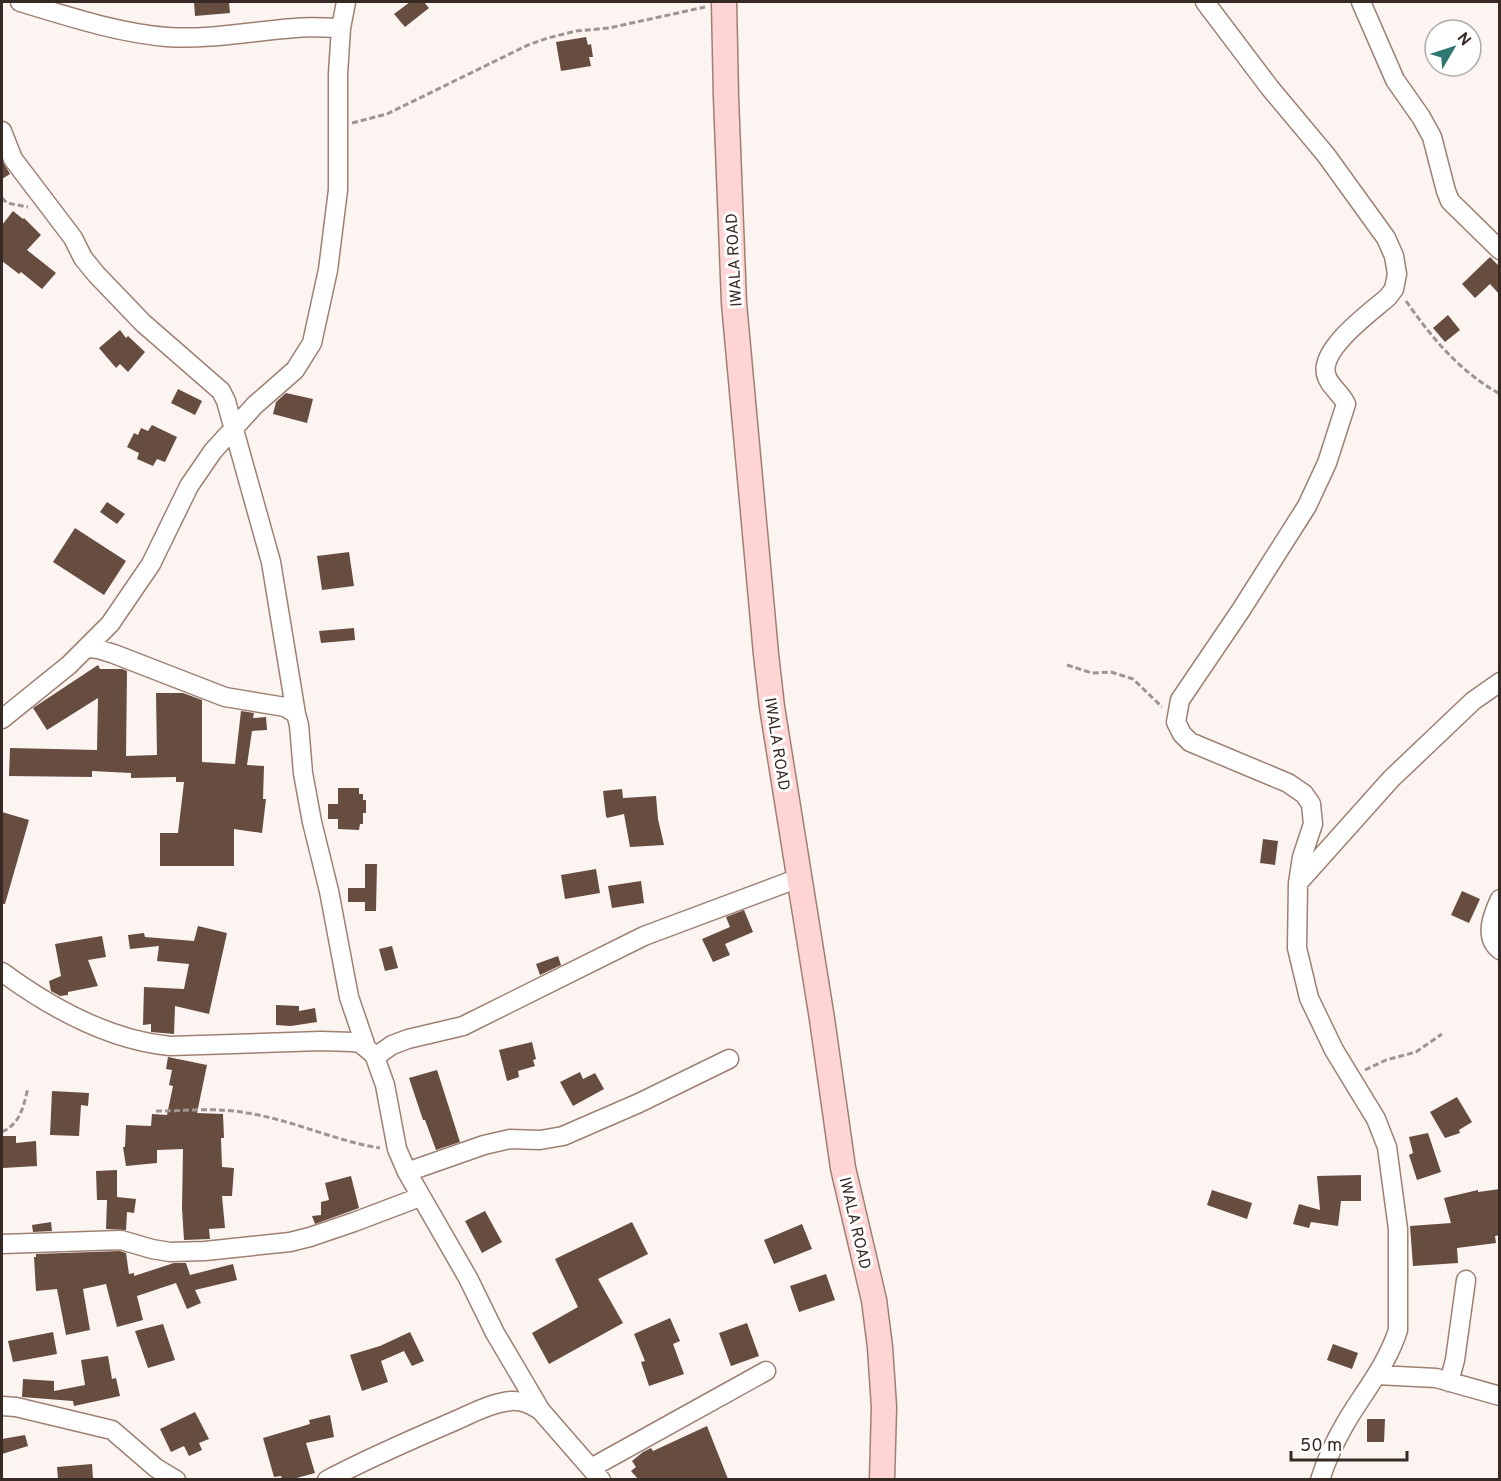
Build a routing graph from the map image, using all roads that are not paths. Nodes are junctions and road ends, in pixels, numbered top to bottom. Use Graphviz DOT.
graph roads {
  1 [pos="20,2"];
  2 [pos="346,2"];
  3 [pos="1205,2"];
  4 [pos="1361,2"];
  5 [pos="724,3"];
  6 [pos="341,28"];
  7 [pos="2,131"];
  8 [pos="1500,250"];
  9 [pos="232,429"];
  10 [pos="88,648"];
  11 [pos="1500,682"];
  12 [pos="296,714"];
  13 [pos="2,719"];
  14 [pos="799,878"];
  15 [pos="1298,883"];
  16 [pos="1500,899"];
  17 [pos="1500,950"];
  18 [pos="2,972"];
  19 [pos="371,1052"];
  20 [pos="729,1059"];
  21 [pos="407,1172"];
  22 [pos="420,1197"];
  23 [pos="2,1244"];
  24 [pos="1466,1280"];
  25 [pos="766,1371"];
  26 [pos="1377,1375"];
  27 [pos="1449,1382"];
  28 [pos="1500,1396"];
  29 [pos="2,1406"];
  30 [pos="541,1411"];
  31 [pos="596,1474"];
  32 [pos="346,1475"];
  33 [pos="176,1479"];
  34 [pos="327,1479"];
  35 [pos="882,1479"];
  36 [pos="1320,1479"];
  1 -- 6 [label="street"];
  2 -- 6 [label="street"];
  3 -- 15 [label="street"];
  4 -- 8 [label="street"];
  5 -- 14 [label="street, IWALA ROAD"];
  6 -- 9 [label="street"];
  7 -- 9 [label="street"];
  9 -- 10 [label="street"];
  9 -- 12 [label="street"];
  10 -- 12 [label="street"];
  10 -- 13 [label="street"];
  11 -- 15 [label="street"];
  12 -- 19 [label="street"];
  14 -- 19 [label="street"];
  14 -- 35 [label="street, IWALA ROAD"];
  15 -- 26 [label="street"];
  16 -- 17 [label="street"];
  18 -- 19 [label="street"];
  19 -- 21 [label="street"];
  20 -- 21 [label="street"];
  21 -- 22 [label="street"];
  22 -- 23 [label="street"];
  22 -- 30 [label="street"];
  24 -- 27 [label="street"];
  25 -- 31 [label="street"];
  26 -- 27 [label="street"];
  26 -- 36 [label="street"];
  27 -- 28 [label="street"];
  29 -- 33 [label="street"];
  30 -- 31 [label="street"];
  30 -- 32 [label="street"];
  32 -- 34 [label="street"];
}
